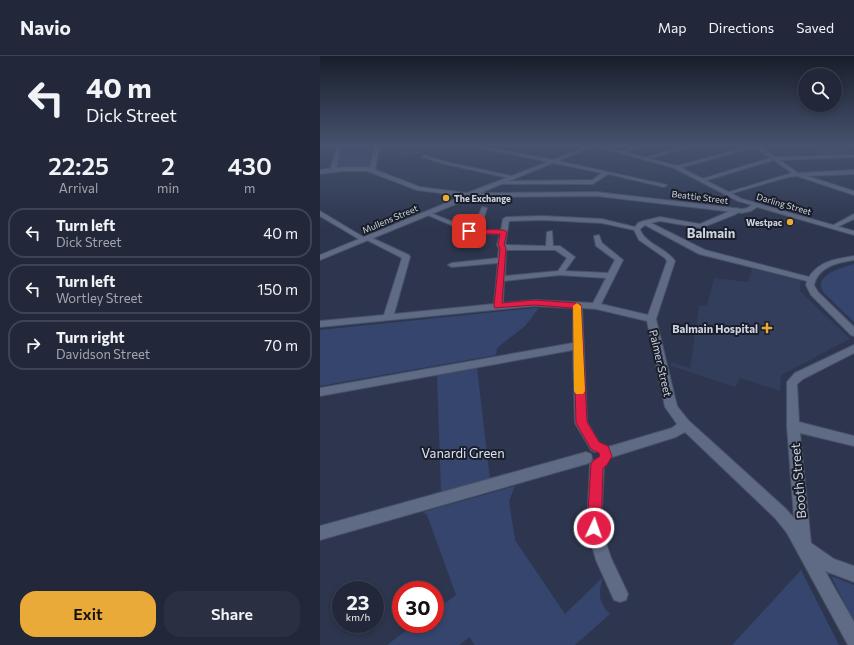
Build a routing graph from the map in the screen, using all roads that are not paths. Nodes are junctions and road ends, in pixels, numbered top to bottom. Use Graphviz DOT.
graph roads {
  1 [pos="378,173"];
  2 [pos="496,173"];
  3 [pos="522,173"];
  4 [pos="606,173"];
  5 [pos="608,173"];
  6 [pos="690,173"];
  7 [pos="723,173"];
  8 [pos="811,173"];
  9 [pos="796,174"];
  10 [pos="513,177"];
  11 [pos="702,180"];
  12 [pos="501,182"];
  13 [pos="664,185"];
  14 [pos="853,192"];
  15 [pos="728,194"];
  16 [pos="470,195"];
  17 [pos="756,205"];
  18 [pos="484,208"];
  19 [pos="737,210"];
  20 [pos="320,213"];
  21 [pos="426,213"];
  22 [pos="854,216"];
  23 [pos="645,222"];
  24 [pos="833,227"];
  25 [pos="637,229"];
  26 [pos="476,232"];
  27 [pos="504,232"];
  28 [pos="550,232"];
  29 [pos="854,233"];
  30 [pos="597,236"];
  31 [pos="366,239"];
  32 [pos="503,248"];
  33 [pos="553,248"];
  34 [pos="320,258"];
  35 [pos="854,258"];
  36 [pos="502,260"];
  37 [pos="452,264"];
  38 [pos="560,273"];
  39 [pos="611,276"];
  40 [pos="500,279"];
  41 [pos="811,280"];
  42 [pos="577,305"];
  43 [pos="498,306"];
  44 [pos="596,306"];
  45 [pos="388,318"];
  46 [pos="651,319"];
  47 [pos="320,324"];
  48 [pos="854,333"];
  49 [pos="578,346"];
  50 [pos="854,349"];
  51 [pos="320,392"];
  52 [pos="685,425"];
  53 [pos="793,426"];
  54 [pos="854,441"];
  55 [pos="596,455"];
  56 [pos="320,533"];
  57 [pos="804,547"];
  58 [pos="854,574"];
  59 [pos="620,594"];
  60 [pos="854,639"];
  1 -- 16 [label="street, Beattie Street"];
  2 -- 10 [label="street"];
  3 -- 10 [label="street, Mullens Street"];
  4 -- 12 [label="street"];
  5 -- 13 [label="street"];
  6 -- 11 [label="street, Darling Street"];
  7 -- 11 [label="street"];
  8 -- 9 [label="street"];
  9 -- 14 [label="street"];
  9 -- 15 [label="street"];
  10 -- 12 [label="street, Mullens Street"];
  11 -- 15 [label="street, Darling Street"];
  12 -- 16 [label="street, Mullens Street"];
  15 -- 17 [label="street, Darling Street"];
  16 -- 19 [label="street, Beattie Street"];
  16 -- 21 [label="street, Mullens Street"];
  17 -- 19 [label="street, Beattie Street"];
  17 -- 24 [label="street, Darling Street"];
  18 -- 26 [label="street"];
  19 -- 23 [label="street"];
  20 -- 31 [label="street"];
  21 -- 26 [label="street"];
  21 -- 31 [label="street, Mullens Street"];
  22 -- 24 [label="street"];
  23 -- 25 [label="street"];
  23 -- 41 [label="street"];
  24 -- 29 [label="street, Darling Street"];
  25 -- 27 [label="street"];
  25 -- 46 [label="street, Palmer Street"];
  26 -- 27 [label="street"];
  27 -- 32 [label="street"];
  28 -- 33 [label="street"];
  30 -- 39 [label="street"];
  31 -- 34 [label="street, Mullens Street"];
  31 -- 45 [label="street"];
  32 -- 33 [label="street"];
  32 -- 36 [label="street"];
  33 -- 38 [label="street"];
  35 -- 41 [label="street"];
  36 -- 37 [label="street"];
  36 -- 40 [label="street"];
  38 -- 39 [label="street"];
  38 -- 40 [label="street"];
  39 -- 44 [label="street"];
  40 -- 43 [label="street"];
  41 -- 48 [label="street"];
  42 -- 43 [label="street"];
  42 -- 44 [label="street"];
  42 -- 49 [label="street"];
  43 -- 45 [label="street"];
  44 -- 46 [label="street"];
  45 -- 47 [label="street"];
  46 -- 52 [label="street, Palmer Street"];
  49 -- 51 [label="street"];
  49 -- 55 [label="street"];
  50 -- 53 [label="street, Booth Street"];
  52 -- 55 [label="street"];
  52 -- 57 [label="street, Palmer Street"];
  53 -- 54 [label="street"];
  53 -- 57 [label="street, Booth Street"];
  55 -- 56 [label="street"];
  55 -- 59 [label="street"];
  57 -- 58 [label="street"];
  57 -- 60 [label="street, Booth Street"];
}
